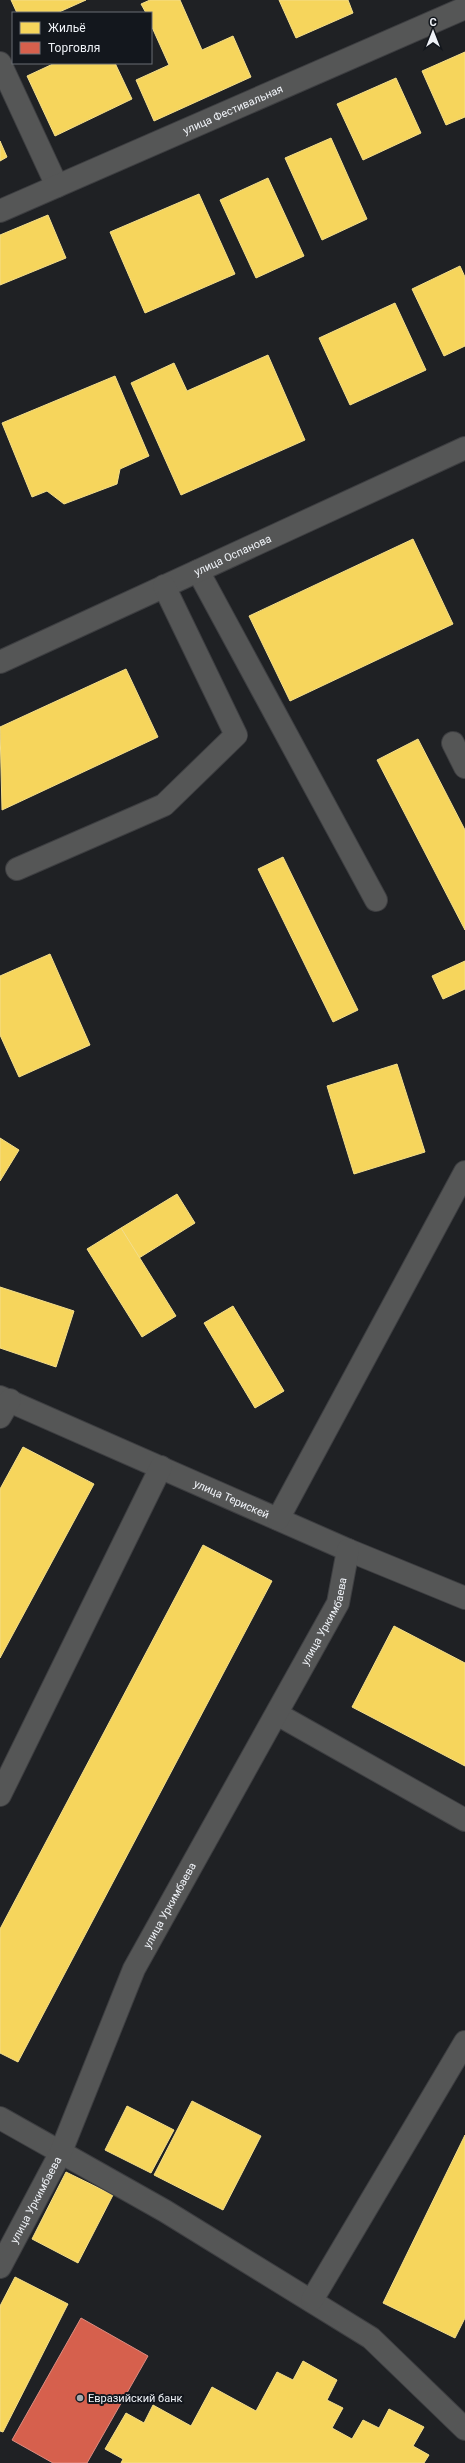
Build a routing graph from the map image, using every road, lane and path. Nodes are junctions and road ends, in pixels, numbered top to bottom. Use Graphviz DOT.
graph roads {
  1 [pos="465,8"];
  2 [pos="0,63"];
  3 [pos="57,186"];
  4 [pos="0,211"];
  5 [pos="465,448"];
  6 [pos="198,571"];
  7 [pos="164,586"];
  8 [pos="0,662"];
  9 [pos="453,743"];
  10 [pos="465,767"];
  11 [pos="18,869"];
  12 [pos="376,900"];
  13 [pos="465,1172"];
  14 [pos="3,1405"];
  15 [pos="161,1467"];
  16 [pos="278,1519"];
  17 [pos="348,1550"];
  18 [pos="465,1598"];
  19 [pos="277,1714"];
  20 [pos="0,1795"];
  21 [pos="465,1820"];
  22 [pos="465,2042"];
  23 [pos="0,2118"];
  24 [pos="60,2154"];
  25 [pos="0,2267"];
  26 [pos="312,2300"];
  27 [pos="465,2429"];
  1 -- 3 [label="street, улица Фестивальная"];
  2 -- 3 [label="street"];
  3 -- 4 [label="street, улица Фестивальная"];
  5 -- 6 [label="street, улица Оспанова"];
  6 -- 7 [label="street, улица Оспанова"];
  6 -- 12 [label="street"];
  7 -- 8 [label="street, улица Оспанова"];
  7 -- 11 [label="street"];
  9 -- 10 [label="street"];
  13 -- 16 [label="street"];
  14 -- 15 [label="street, улица Терискей"];
  15 -- 16 [label="street, улица Терискей"];
  15 -- 20 [label="street"];
  16 -- 17 [label="street, улица Терискей"];
  17 -- 18 [label="street, улица Терискей"];
  17 -- 19 [label="street, улица Уркимбаева"];
  19 -- 21 [label="street"];
  19 -- 24 [label="street, улица Уркимбаева"];
  22 -- 26 [label="street"];
  23 -- 24 [label="street"];
  24 -- 25 [label="street, улица Уркимбаева"];
  24 -- 26 [label="street"];
  26 -- 27 [label="street"];
}
